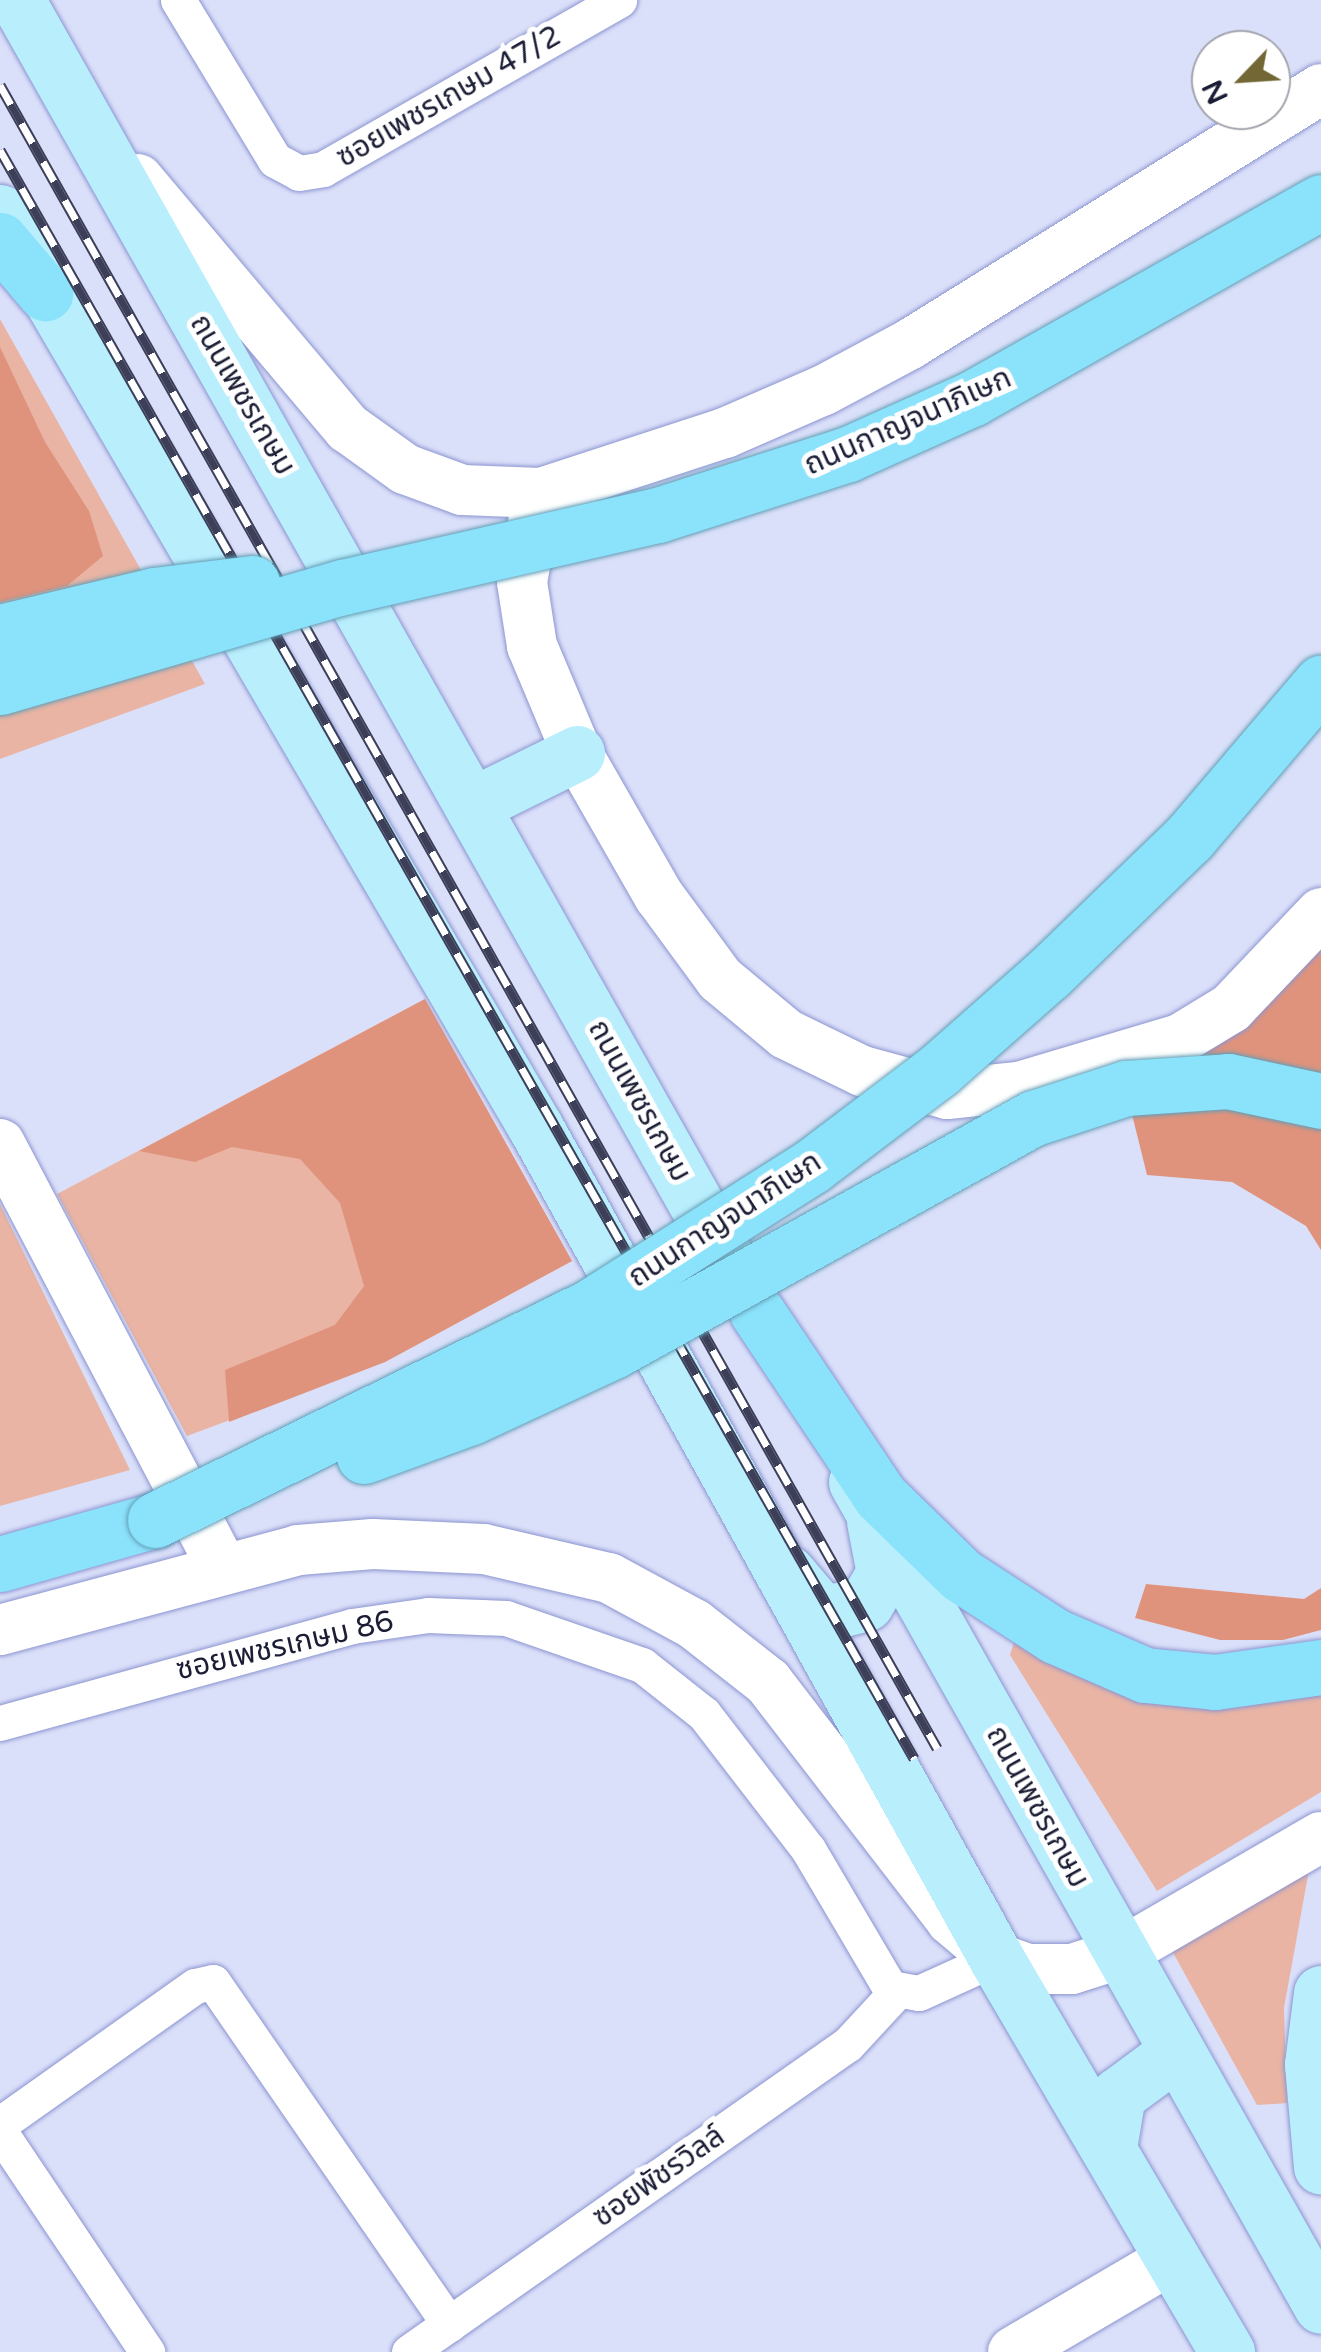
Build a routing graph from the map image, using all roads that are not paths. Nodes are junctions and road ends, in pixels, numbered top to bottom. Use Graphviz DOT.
graph roads {
  1 [pos="17,0"];
  2 [pos="178,0"];
  3 [pos="619,0"];
  4 [pos="53,62"];
  5 [pos="1321,89"];
  6 [pos="1321,202"];
  7 [pos="0,212"];
  8 [pos="0,240"];
  9 [pos="45,292"];
  10 [pos="541,493"];
  11 [pos="497,555"];
  12 [pos="0,632"];
  13 [pos="1321,684"];
  14 [pos="0,686"];
  15 [pos="578,753"];
  16 [pos="474,804"];
  17 [pos="1321,913"];
  18 [pos="1321,1101"];
  19 [pos="0,1144"];
  20 [pos="756,1312"];
  21 [pos="872,1508"];
  22 [pos="156,1520"];
  23 [pos="0,1564"];
  24 [pos="780,1565"];
  25 [pos="223,1568"];
  26 [pos="0,1630"];
  27 [pos="1321,1667"];
  28 [pos="0,1722"];
  29 [pos="1321,1837"];
  30 [pos="1120,1954"];
  31 [pos="996,1958"];
  32 [pos="898,1990"];
  33 [pos="1321,1993"];
  34 [pos="1176,2052"];
  35 [pos="0,2124"];
  36 [pos="0,2132"];
  37 [pos="1109,2148"];
  38 [pos="1321,2167"];
  39 [pos="1173,2258"];
  40 [pos="1321,2306"];
  41 [pos="449,2324"];
  42 [pos="148,2352"];
  43 [pos="409,2352"];
  44 [pos="1013,2352"];
  45 [pos="1227,2352"];
  1 -- 4 [label="main road, ถนนเพชรเกษม"];
  2 -- 3 [label="street, ซอยเพชรเกษม 47/2"];
  4 -- 10 [label="main road"];
  4 -- 16 [label="main road, ถนนเพชรเกษม"];
  5 -- 10 [label="main road"];
  6 -- 11 [label="highway, ถนนกาญจนาภิเษก, bridge"];
  7 -- 9 [label="main road"];
  8 -- 9 [label="highway"];
  9 -- 24 [label="main road"];
  10 -- 15 [label="main road"];
  11 -- 12 [label="highway, bridge"];
  11 -- 14 [label="highway, ถนนกาญจนาภิเษก, bridge"];
  13 -- 22 [label="highway, ถนนกาญจนาภิเษก, bridge"];
  15 -- 16 [label="main road"];
  15 -- 17 [label="main road"];
  16 -- 20 [label="main road, ถนนเพชรเกษม"];
  18 -- 22 [label="highway, bridge"];
  19 -- 25 [label="main road"];
  20 -- 21 [label="main road, ถนนเพชรเกษม"];
  20 -- 27 [label="highway"];
  21 -- 24 [label="main road"];
  21 -- 30 [label="main road, ถนนเพชรเกษม"];
  22 -- 23 [label="highway, ถนนกาญจนาภิเษก"];
  24 -- 31 [label="main road"];
  25 -- 26 [label="main road"];
  25 -- 31 [label="main road"];
  28 -- 32 [label="street, ซอยเพชรเกษม 86"];
  29 -- 30 [label="main road"];
  30 -- 31 [label="main road"];
  30 -- 34 [label="main road, ถนนเพชรเกษม"];
  31 -- 32 [label="street"];
  31 -- 37 [label="main road"];
  32 -- 41 [label="street, ซอยพัชรวิลล์"];
  33 -- 38 [label="main road"];
  34 -- 37 [label="main road"];
  34 -- 40 [label="main road, ถนนเพชรเกษม"];
  35 -- 41 [label="street"];
  36 -- 42 [label="street"];
  37 -- 39 [label="main road"];
  39 -- 44 [label="main road"];
  39 -- 45 [label="main road"];
  41 -- 43 [label="street, ซอยพัชรวิลล์"];
}
